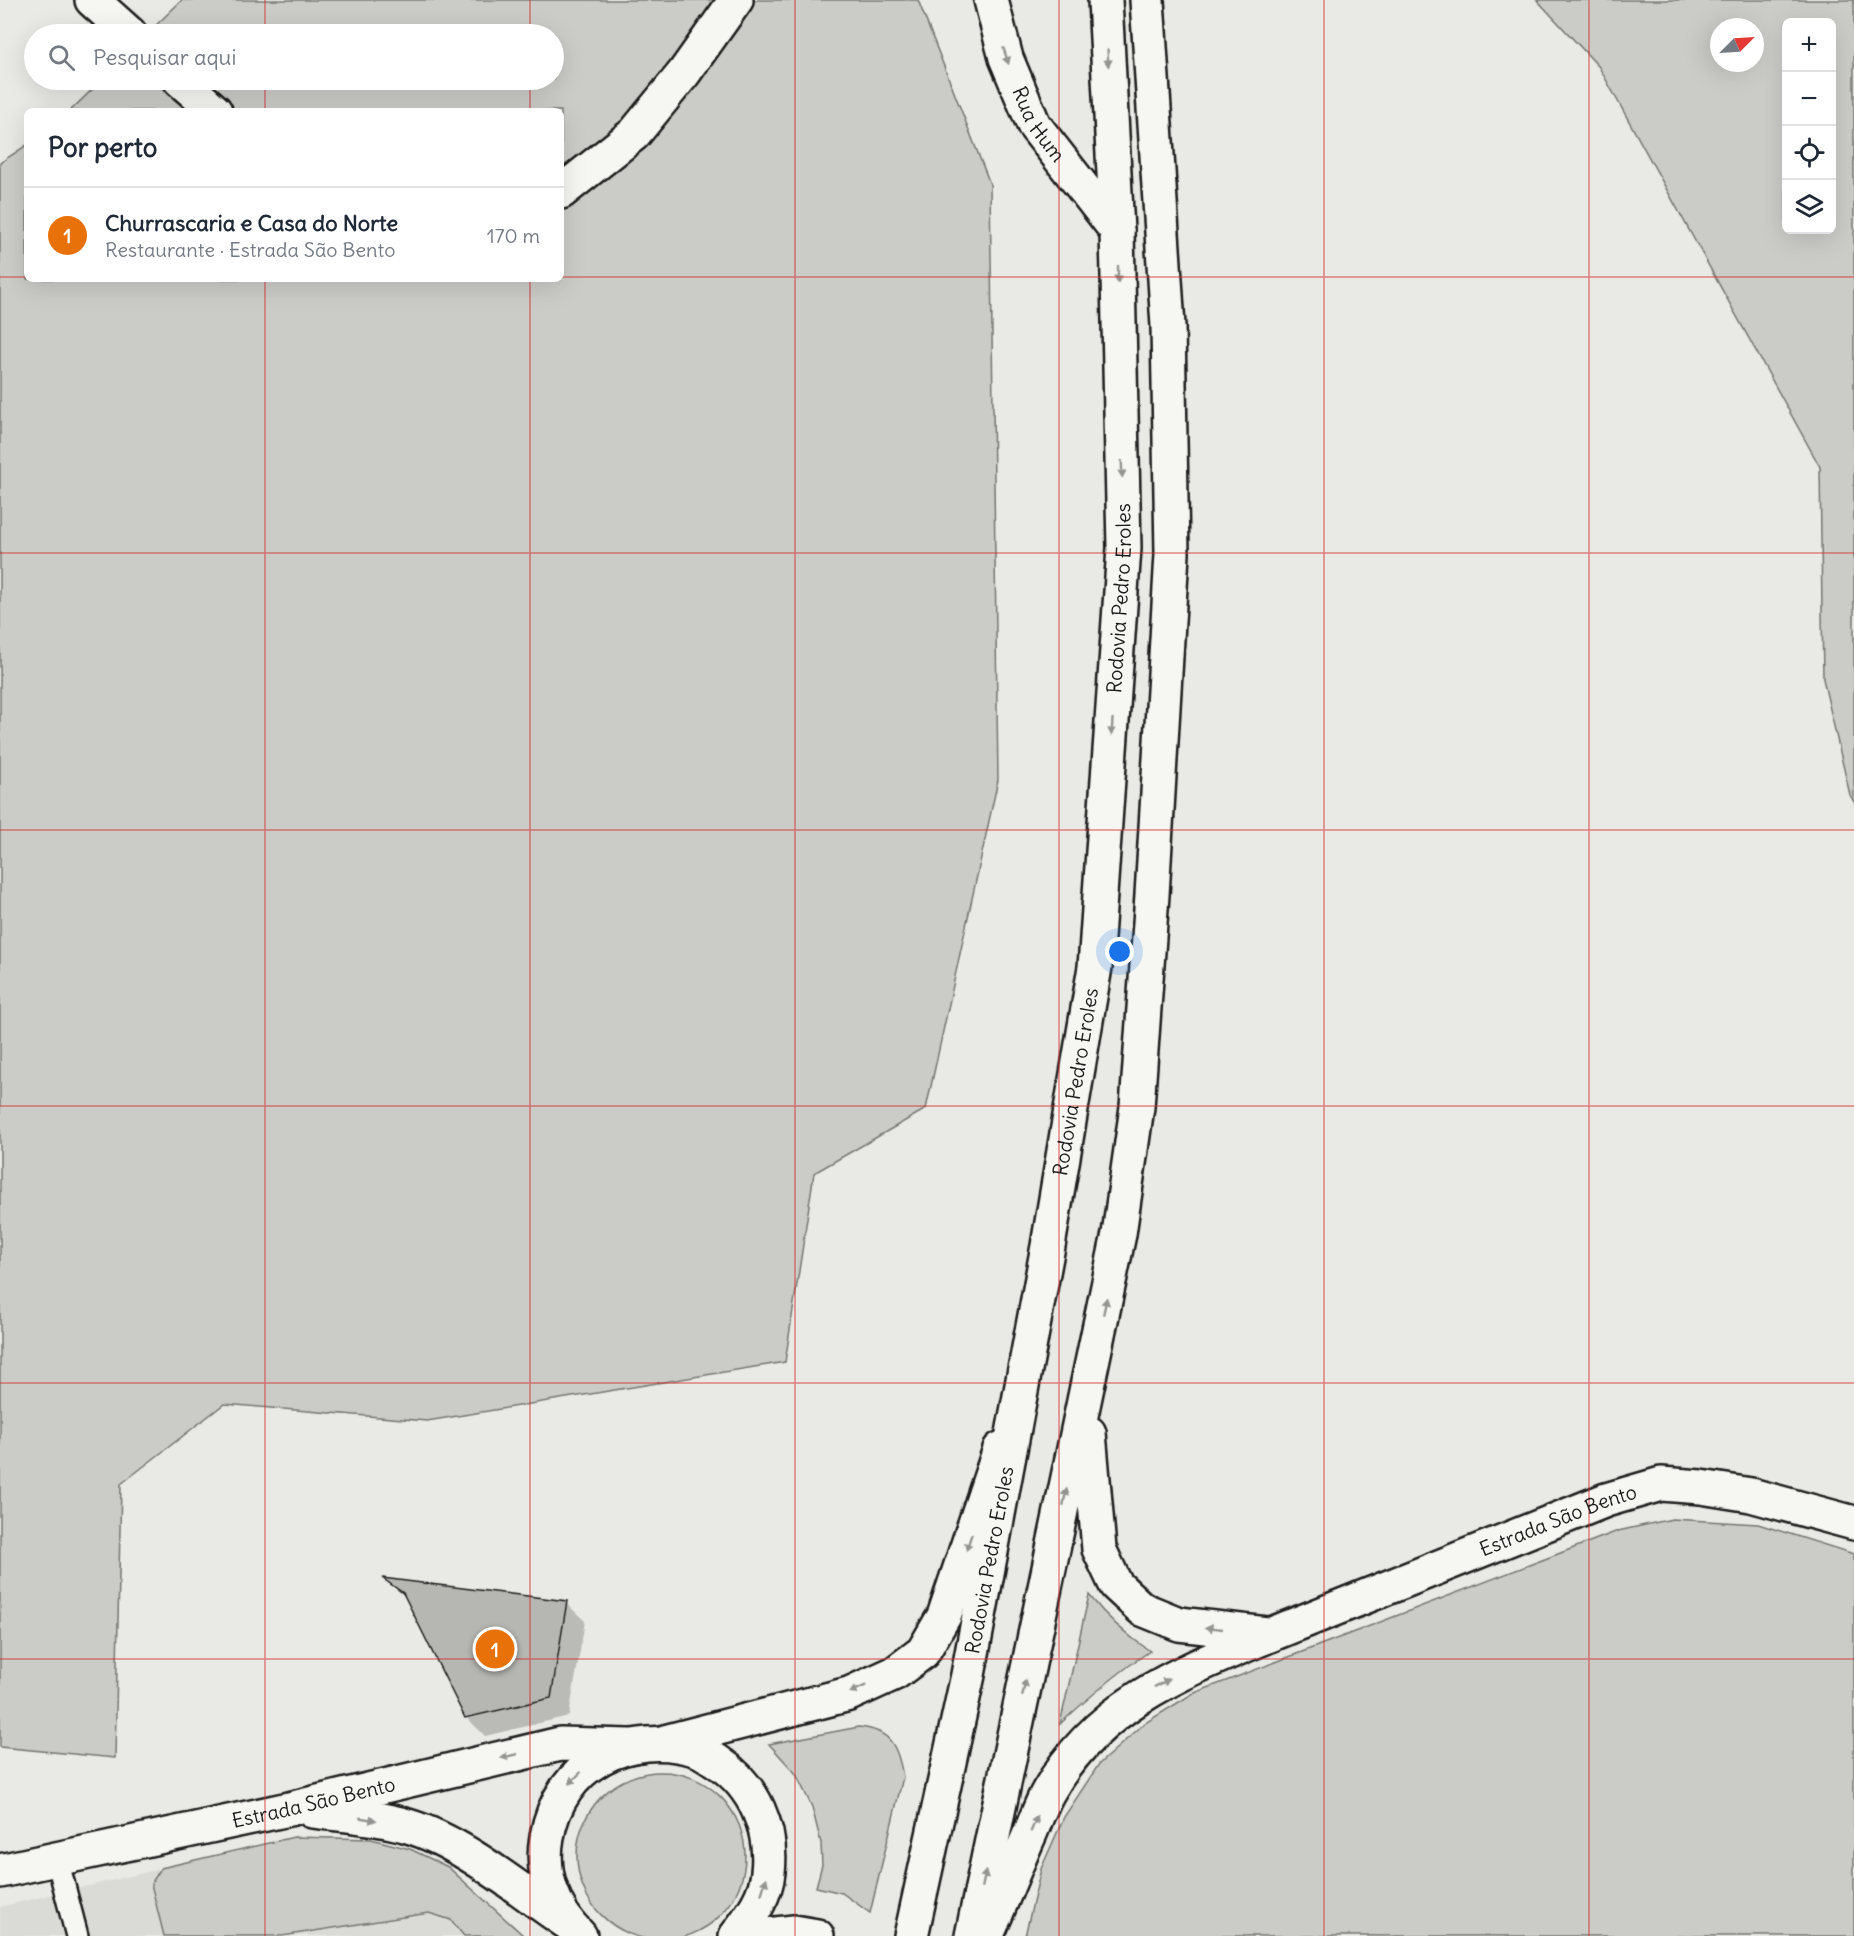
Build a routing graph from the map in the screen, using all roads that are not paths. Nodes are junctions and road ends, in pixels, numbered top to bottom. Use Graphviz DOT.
graph roads {
  1 [pos="92,0"];
  2 [pos="736,0"];
  3 [pos="991,0"];
  4 [pos="1105,0"];
  5 [pos="1147,0"];
  6 [pos="119,24"];
  7 [pos="191,90"];
  8 [pos="211,108"];
  9 [pos="564,190"];
  10 [pos="1117,231"];
  11 [pos="1020,1387"];
  12 [pos="1086,1400"];
  13 [pos="1854,1523"];
  14 [pos="1272,1634"];
  15 [pos="665,1742"];
  16 [pos="629,1746"];
  17 [pos="289,1809"];
  18 [pos="57,1859"];
  19 [pos="0,1871"];
  20 [pos="573,1929"];
  21 [pos="799,1935"];
  22 [pos="77,1936"];
  23 [pos="736,1936"];
  24 [pos="758,1936"];
  25 [pos="910,1936"];
  26 [pos="972,1936"];
  27 [pos="986,1936"];
  1 -- 6 [label="main road"];
  2 -- 9 [label="main road"];
  3 -- 10 [label="main road, Rua Hum, one-way"];
  4 -- 10 [label="main road, Rodovia Pedro Eroles, one-way"];
  12 -- 5 [label="main road, one-way"];
  7 -- 8 [label="main road"];
  10 -- 11 [label="main road, Rodovia Pedro Eroles, one-way"];
  11 -- 15 [label="main road, one-way"];
  11 -- 25 [label="main road, Rodovia Pedro Eroles"];
  14 -- 12 [label="main road, one-way"];
  26 -- 12 [label="main road, one-way"];
  13 -- 14 [label="main road, Estrada São Bento"];
  27 -- 14 [label="main road, Estrada São Bento, one-way"];
  15 -- 16 [label="main road"];
  23 -- 15 [label="main road, one-way"];
  16 -- 17 [label="main road, Estrada São Bento, one-way"];
  16 -- 20 [label="main road, one-way"];
  17 -- 18 [label="main road, Estrada São Bento"];
  17 -- 20 [label="main road, one-way"];
  18 -- 19 [label="main road, Estrada São Bento"];
  18 -- 22 [label="lane"];
  21 -- 24 [label="main road"];
}
